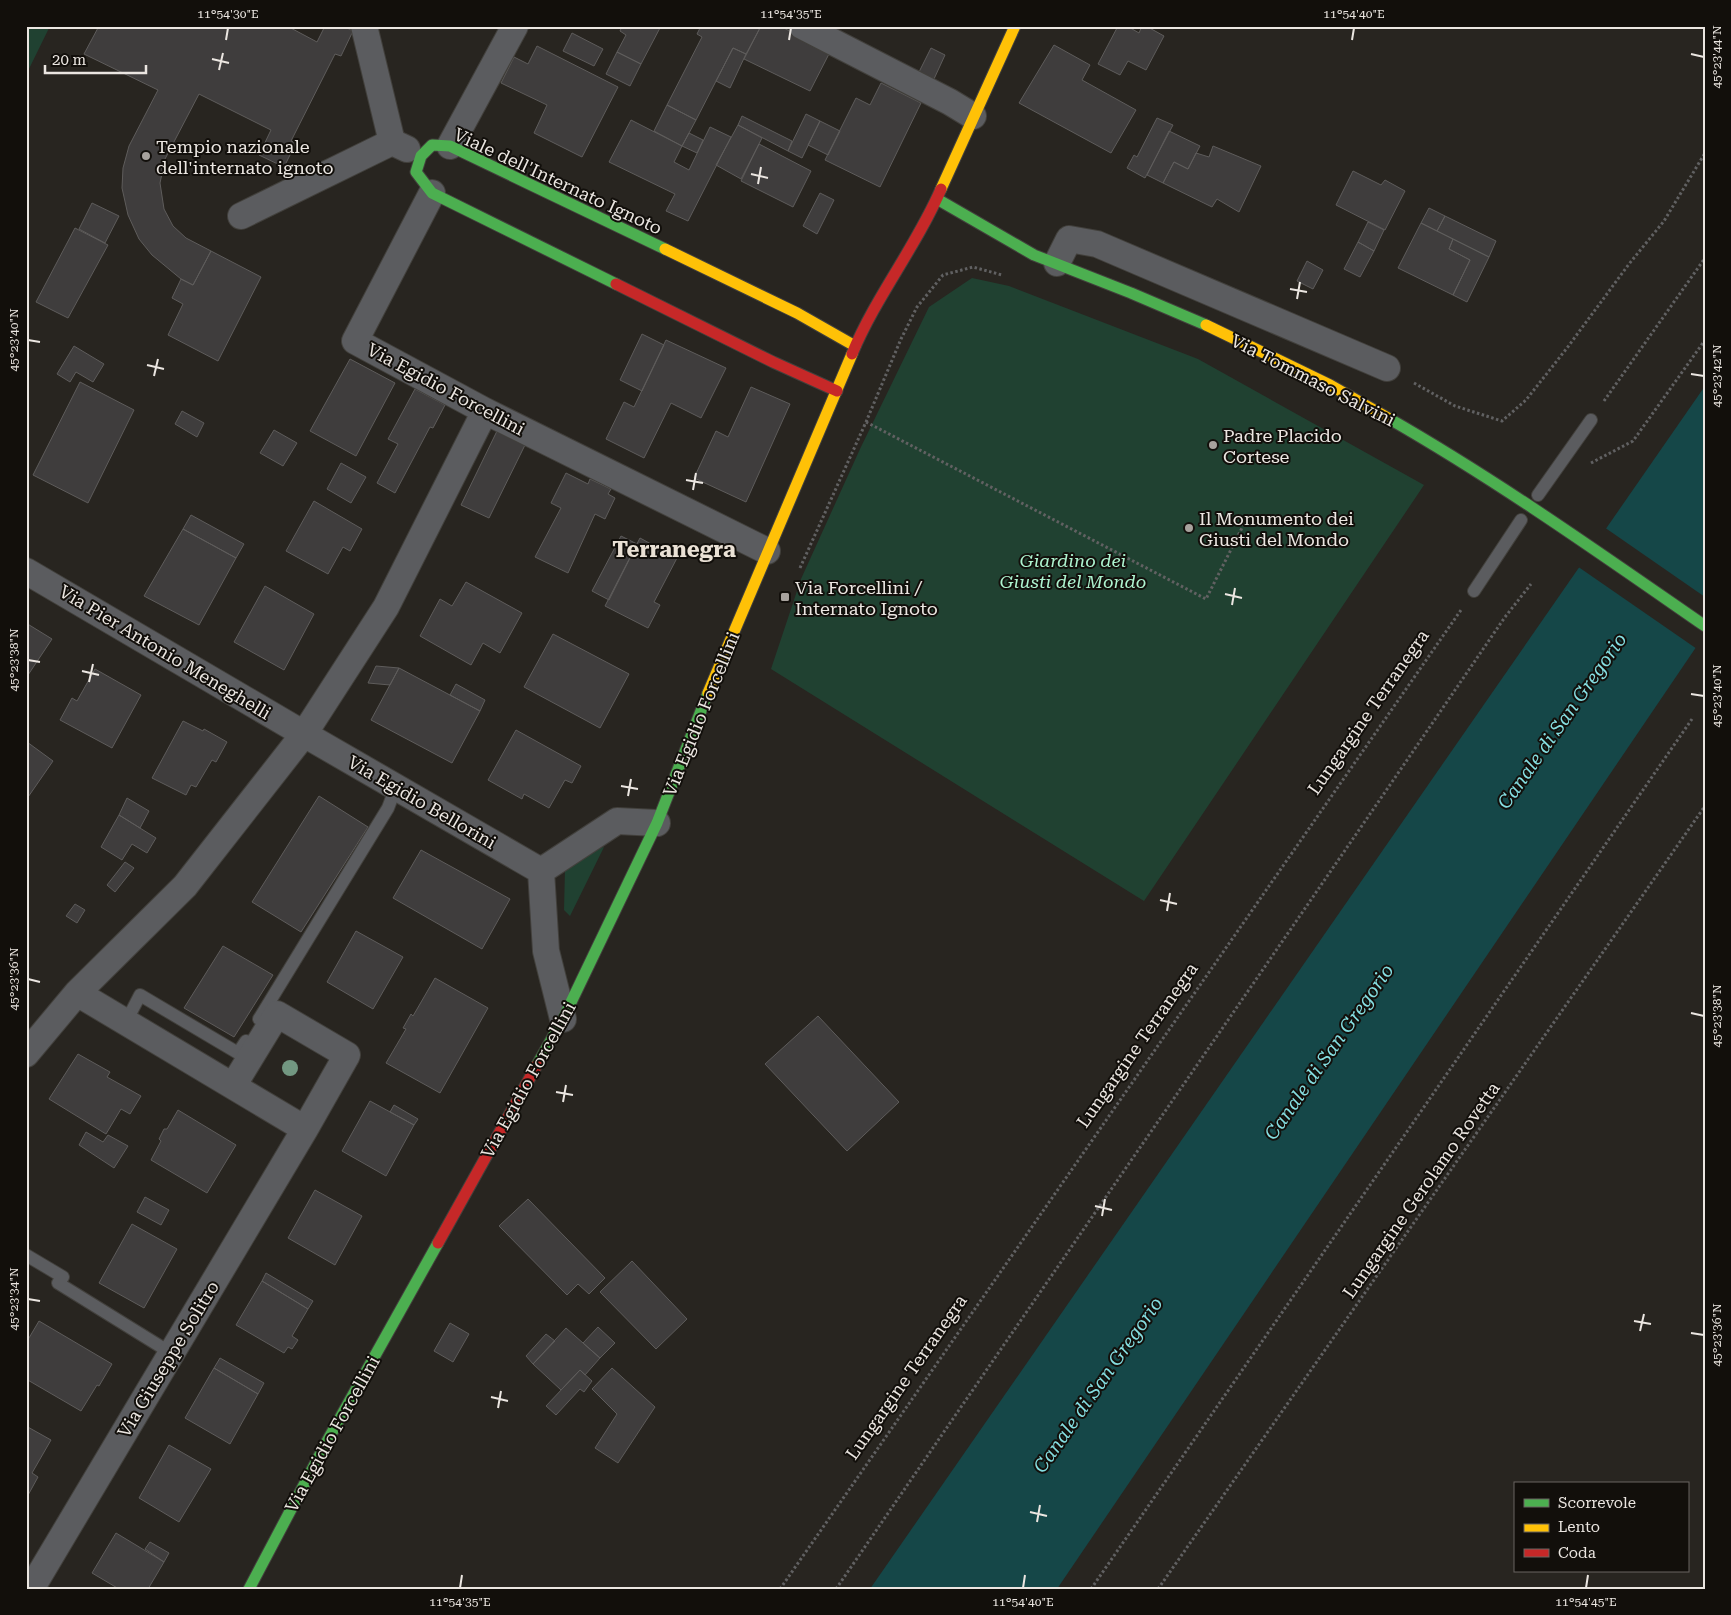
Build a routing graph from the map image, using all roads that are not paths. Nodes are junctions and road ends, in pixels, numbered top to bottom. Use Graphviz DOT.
graph roads {
  1 [pos="364,26"];
  2 [pos="515,26"];
  3 [pos="802,26"];
  4 [pos="1015,26"];
  5 [pos="973,116"];
  6 [pos="392,142"];
  7 [pos="450,146"];
  8 [pos="421,156"];
  9 [pos="432,193"];
  10 [pos="937,199"];
  11 [pos="241,216"];
  12 [pos="1057,263"];
  13 [pos="855,346"];
  14 [pos="1387,368"];
  15 [pos="837,391"];
  16 [pos="482,417"];
  17 [pos="1591,420"];
  18 [pos="1538,495"];
  19 [pos="1521,520"];
  20 [pos="767,551"];
  21 [pos="26,570"];
  22 [pos="1474,591"];
  23 [pos="1705,626"];
  24 [pos="304,734"];
  25 [pos="396,787"];
  26 [pos="657,823"];
  27 [pos="541,870"];
  28 [pos="77,993"];
  29 [pos="563,1018"];
  30 [pos="126,1022"];
  31 [pos="26,1054"];
  32 [pos="233,1086"];
  33 [pos="305,1129"];
  34 [pos="26,1255"];
  35 [pos="171,1354"];
  36 [pos="31,1589"];
  37 [pos="249,1589"];
  1 -- 6 [label="street"];
  2 -- 7 [label="street"];
  3 -- 5 [label="street"];
  4 -- 5 [label="street, Via Egidio Forcellini"];
  5 -- 10 [label="street, Via Egidio Forcellini"];
  6 -- 8 [label="street"];
  6 -- 11 [label="street"];
  7 -- 8 [label="street, Viale dell'Internato Ignoto"];
  7 -- 13 [label="street, Viale dell'Internato Ignoto"];
  8 -- 9 [label="street"];
  9 -- 15 [label="street"];
  9 -- 16 [label="street, Via Egidio Forcellini"];
  10 -- 12 [label="street, Via Tommaso Salvini"];
  10 -- 13 [label="street, Via Egidio Forcellini"];
  12 -- 14 [label="street, Via Tommaso Salvini"];
  12 -- 23 [label="street, Via Tommaso Salvini"];
  13 -- 15 [label="street, Via Egidio Forcellini"];
  15 -- 20 [label="street, Via Egidio Forcellini"];
  16 -- 20 [label="street, Via Egidio Forcellini"];
  16 -- 24 [label="street"];
  17 -- 18 [label="lane"];
  19 -- 22 [label="lane"];
  20 -- 26 [label="street, Via Egidio Forcellini"];
  21 -- 24 [label="street, Via Pier Antonio Meneghelli"];
  24 -- 25 [label="street, Via Egidio Bellorini"];
  24 -- 28 [label="street"];
  25 -- 27 [label="street, Via Egidio Bellorini"];
  25 -- 30 [label="lane"];
  26 -- 27 [label="street"];
  26 -- 29 [label="street, Via Egidio Forcellini"];
  27 -- 29 [label="street"];
  28 -- 30 [label="street"];
  28 -- 31 [label="street"];
  29 -- 37 [label="street, Via Egidio Forcellini"];
  30 -- 32 [label="street"];
  32 -- 33 [label="street"];
  32 -- 33 [label="street, Via Giuseppe Solitro"];
  33 -- 35 [label="street, Via Giuseppe Solitro"];
  34 -- 35 [label="lane"];
  35 -- 36 [label="street, Via Giuseppe Solitro"];
}
